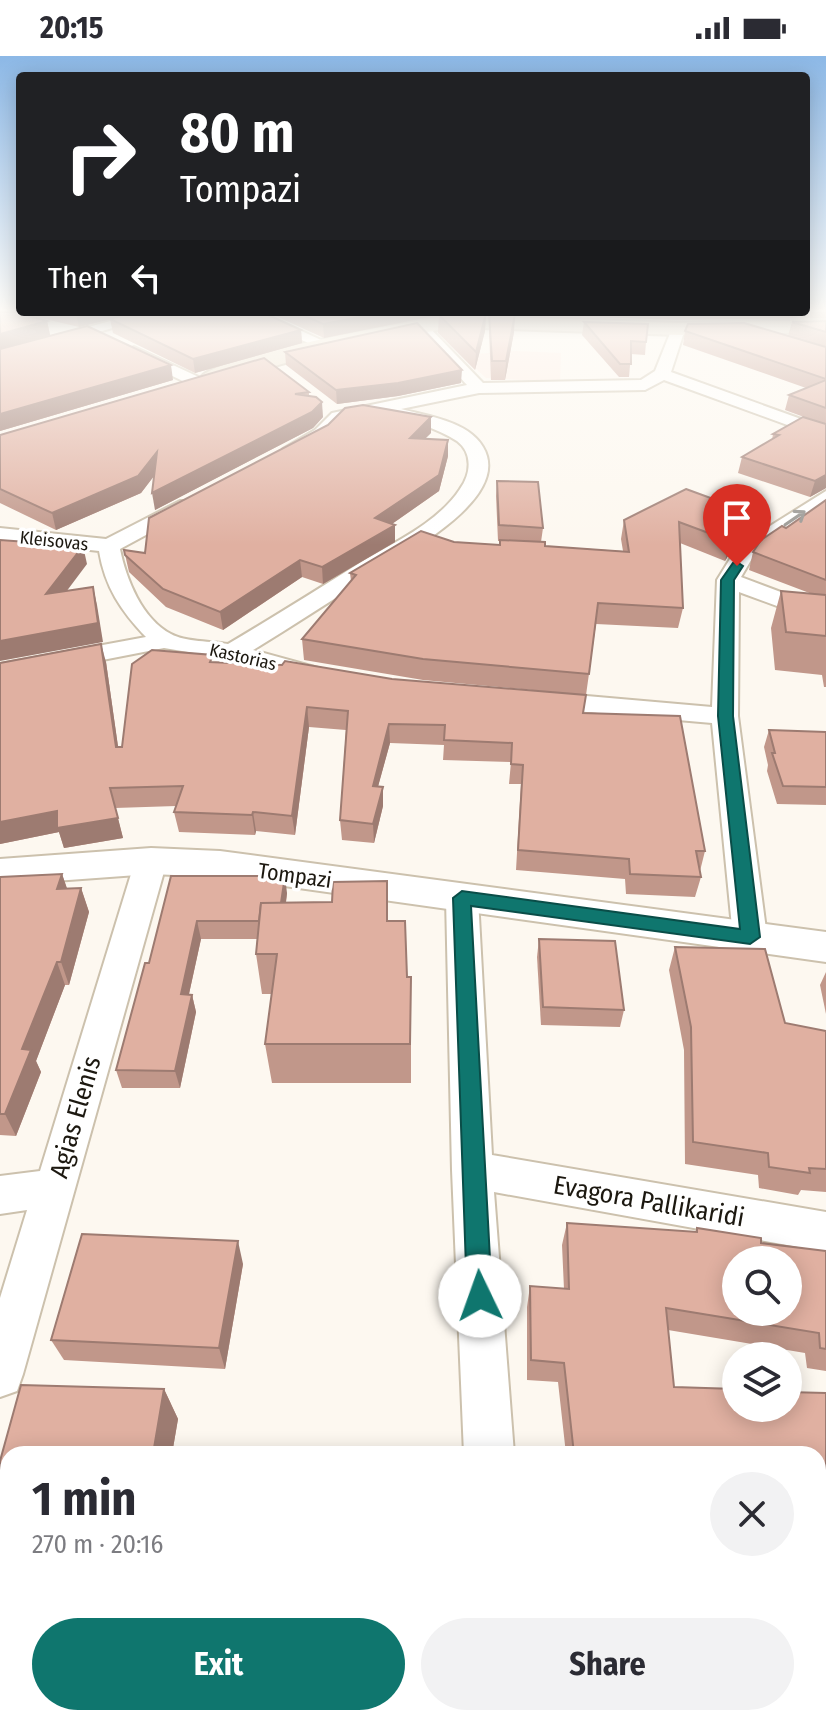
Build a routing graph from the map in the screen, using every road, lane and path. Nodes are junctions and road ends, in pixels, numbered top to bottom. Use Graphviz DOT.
graph roads {
  1 [pos="173,390"];
  2 [pos="470,390"];
  3 [pos="706,390"];
  4 [pos="160,394"];
  5 [pos="382,409"];
  6 [pos="826,434"];
  7 [pos="282,455"];
  8 [pos="202,497"];
  9 [pos="826,497"];
  10 [pos="0,534"];
  11 [pos="421,538"];
  12 [pos="446,543"];
  13 [pos="109,546"];
  14 [pos="728,580"];
  15 [pos="826,617"];
  16 [pos="164,641"];
  17 [pos="232,652"];
  18 [pos="0,672"];
  19 [pos="345,680"];
  20 [pos="519,698"];
  21 [pos="725,716"];
  22 [pos="151,861"];
  23 [pos="0,872"];
  24 [pos="462,898"];
  25 [pos="750,937"];
  26 [pos="826,947"];
  27 [pos="472,1170"];
  28 [pos="56,1187"];
  29 [pos="0,1195"];
  30 [pos="826,1232"];
  31 [pos="0,1374"];
  32 [pos="489,1446"];
  1 -- 4 [label="main road"];
  2 -- 5 [label="street"];
  3 -- 6 [label="street"];
  5 -- 7 [label="street"];
  5 -- 11 [label="street"];
  8 -- 13 [label="street"];
  14 -- 9 [label="street, one-way"];
  10 -- 13 [label="street, Kleisovas"];
  11 -- 12 [label="street"];
  11 -- 17 [label="street"];
  13 -- 16 [label="street"];
  14 -- 15 [label="street"];
  14 -- 21 [label="street"];
  16 -- 17 [label="street, Kastorias"];
  16 -- 18 [label="street, Kastorias"];
  17 -- 19 [label="street, Kastorias"];
  20 -- 21 [label="street"];
  21 -- 25 [label="street"];
  22 -- 23 [label="street, Tompazi"];
  22 -- 24 [label="street, Tompazi"];
  22 -- 28 [label="street, Agias Elenis"];
  24 -- 25 [label="street, Tompazi"];
  24 -- 27 [label="street"];
  25 -- 26 [label="street, Tompazi"];
  27 -- 30 [label="street, Evagora Pallikaridi"];
  27 -- 32 [label="street"];
  28 -- 29 [label="street"];
  28 -- 31 [label="street, Agias Elenis"];
}
